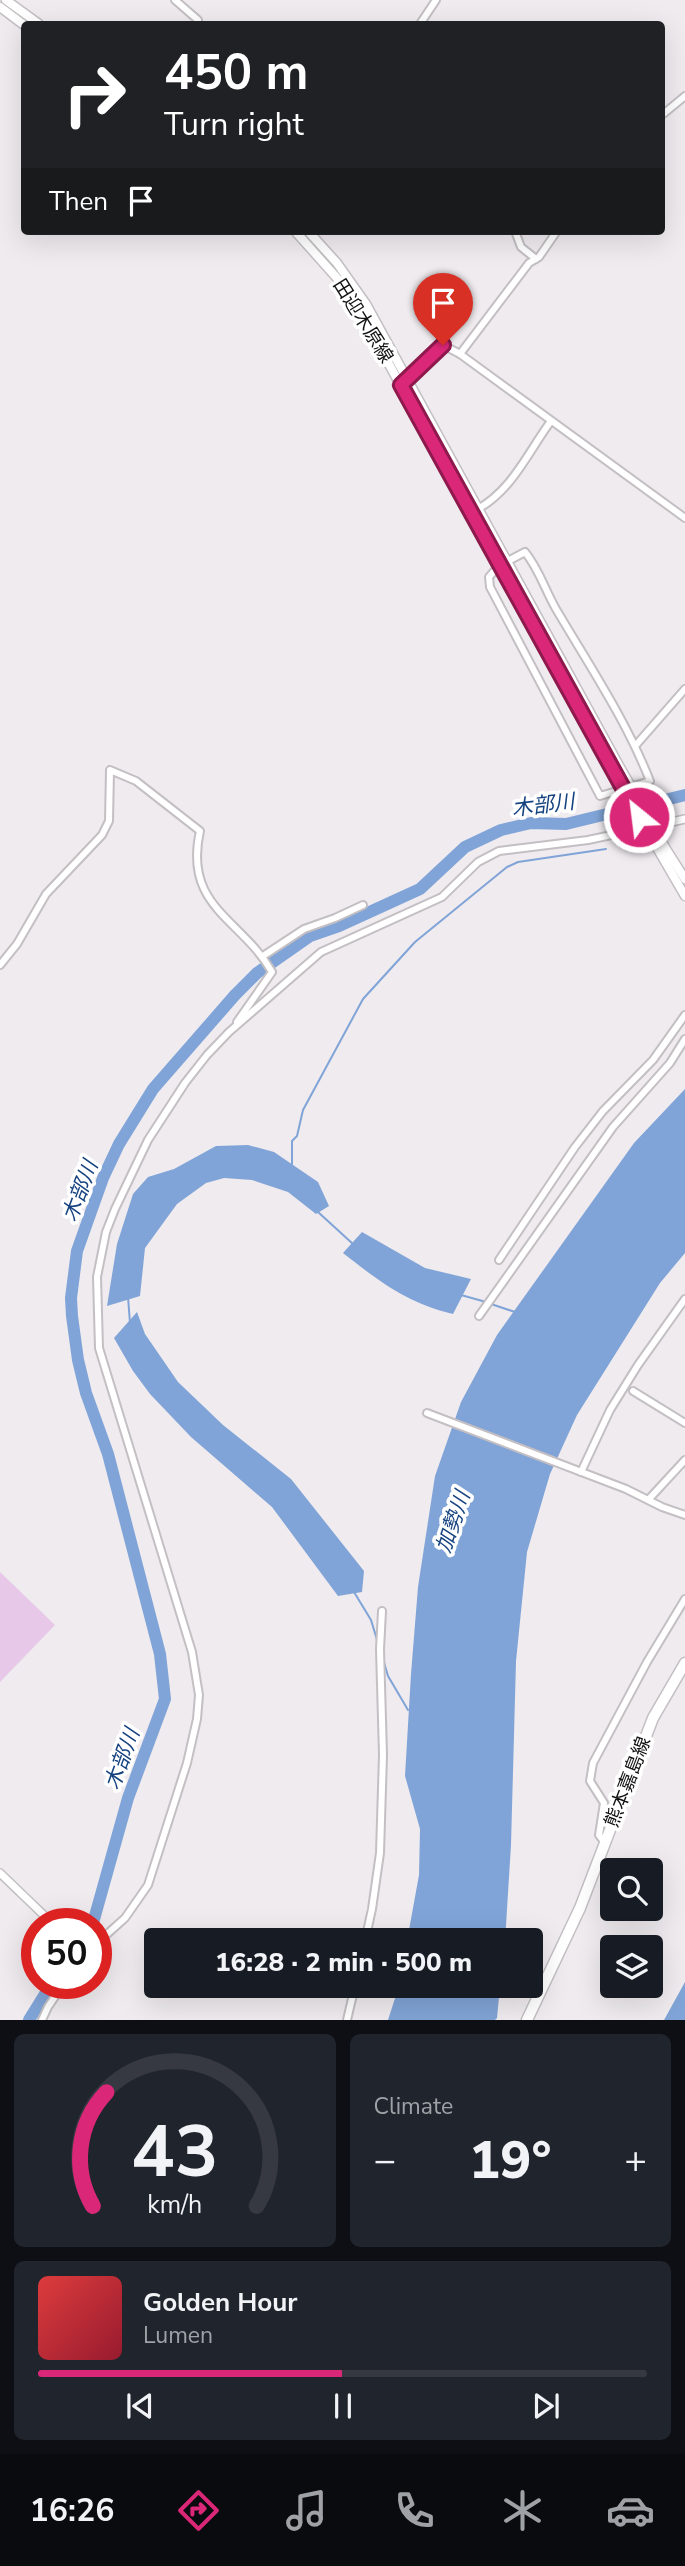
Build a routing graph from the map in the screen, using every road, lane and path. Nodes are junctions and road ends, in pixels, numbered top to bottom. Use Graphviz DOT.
graph roads {
  1 [pos="6,0"];
  2 [pos="175,0"];
  3 [pos="436,0"];
  4 [pos="0,7"];
  5 [pos="35,21"];
  6 [pos="198,21"];
  7 [pos="423,21"];
  8 [pos="21,23"];
  9 [pos="685,96"];
  10 [pos="665,113"];
  11 [pos="299,235"];
  12 [pos="311,235"];
  13 [pos="516,235"];
  14 [pos="554,235"];
  15 [pos="536,259"];
  16 [pos="460,354"];
  17 [pos="408,377"];
  18 [pos="401,385"];
  19 [pos="551,421"];
  20 [pos="475,510"];
  21 [pos="685,518"];
  22 [pos="508,561"];
  23 [pos="498,562"];
  24 [pos="685,689"];
  25 [pos="636,745"];
  26 [pos="619,773"];
  27 [pos="685,819"];
  28 [pos="649,827"];
  29 [pos="685,878"];
  30 [pos="685,896"];
  31 [pos="363,905"];
  32 [pos="264,958"];
  33 [pos="0,965"];
  34 [pos="685,1015"];
  35 [pos="229,1032"];
  36 [pos="685,1039"];
  37 [pos="499,1260"];
  38 [pos="685,1299"];
  39 [pos="479,1316"];
  40 [pos="633,1391"];
  41 [pos="427,1413"];
  42 [pos="685,1423"];
  43 [pos="685,1460"];
  44 [pos="582,1472"];
  45 [pos="649,1499"];
  46 [pos="685,1516"];
  47 [pos="685,1599"];
  48 [pos="382,1611"];
  49 [pos="685,1663"];
  50 [pos="605,1843"];
  51 [pos="0,1873"];
  52 [pos="36,1908"];
  53 [pos="368,1928"];
  54 [pos="112,1930"];
  55 [pos="352,1998"];
  56 [pos="53,1999"];
  57 [pos="45,2020"];
  58 [pos="347,2020"];
  59 [pos="527,2020"];
  1 -- 5 [label="main road"];
  2 -- 6 [label="street"];
  3 -- 7 [label="street"];
  4 -- 8 [label="main road"];
  9 -- 10 [label="street"];
  11 -- 18 [label="main road, 田迎木原線"];
  12 -- 17 [label="main road, 田迎木原線"];
  13 -- 15 [label="street"];
  14 -- 15 [label="street"];
  15 -- 16 [label="street"];
  16 -- 17 [label="street"];
  16 -- 19 [label="street"];
  17 -- 18 [label="street"];
  17 -- 20 [label="main road, 田迎木原線"];
  18 -- 20 [label="main road, 田迎木原線"];
  19 -- 20 [label="street"];
  19 -- 21 [label="street"];
  20 -- 22 [label="main road, 田迎木原線"];
  20 -- 23 [label="main road, 田迎木原線"];
  22 -- 25 [label="street"];
  22 -- 26 [label="main road, 田迎木原線"];
  23 -- 25 [label="street"];
  23 -- 26 [label="main road, 田迎木原線"];
  24 -- 25 [label="street"];
  26 -- 28 [label="main road, 田迎木原線, bridge"];
  27 -- 28 [label="street"];
  28 -- 29 [label="main road, 田迎木原線"];
  28 -- 30 [label="main road, 田迎木原線"];
  28 -- 35 [label="street"];
  31 -- 32 [label="street"];
  32 -- 33 [label="street"];
  32 -- 35 [label="street"];
  34 -- 37 [label="street"];
  35 -- 54 [label="street"];
  36 -- 39 [label="street"];
  38 -- 44 [label="street"];
  40 -- 42 [label="street"];
  41 -- 44 [label="street"];
  43 -- 45 [label="street"];
  44 -- 45 [label="street"];
  45 -- 46 [label="street"];
  47 -- 50 [label="street"];
  48 -- 53 [label="street"];
  49 -- 50 [label="main road, 熊本嘉島線"];
  50 -- 59 [label="main road, 熊本嘉島線"];
  51 -- 52 [label="street"];
  55 -- 58 [label="street"];
  56 -- 57 [label="street"];
}
